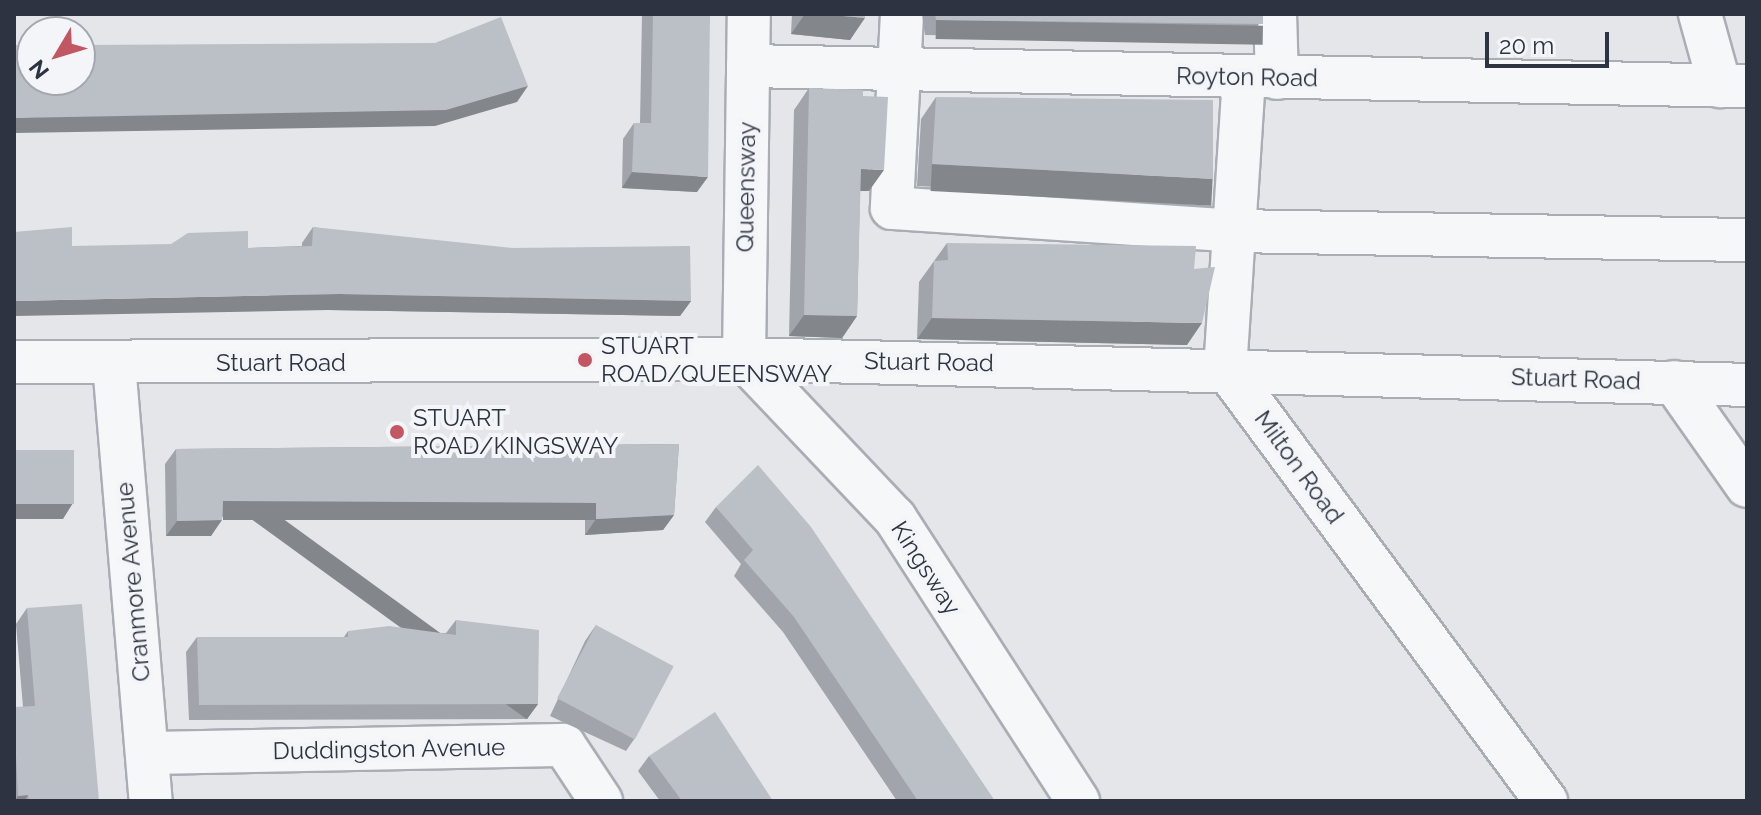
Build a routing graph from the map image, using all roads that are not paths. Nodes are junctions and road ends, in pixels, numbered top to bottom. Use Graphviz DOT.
graph roads {
  1 [pos="749,14"];
  2 [pos="902,14"];
  3 [pos="1275,14"];
  4 [pos="1700,14"];
  5 [pos="748,66"];
  6 [pos="899,69"];
  7 [pos="1260,78"];
  8 [pos="1733,86"];
  9 [pos="1234,231"];
  10 [pos="1747,240"];
  11 [pos="744,359"];
  12 [pos="14,362"];
  13 [pos="114,364"];
  14 [pos="1225,367"];
  15 [pos="1674,382"];
  16 [pos="1747,385"];
  17 [pos="1747,486"];
  18 [pos="147,753"];
  19 [pos="151,801"];
  20 [pos="601,801"];
  21 [pos="1078,801"];
  22 [pos="1546,801"];
  1 -- 5 [label="street, Queensway"];
  2 -- 6 [label="street"];
  3 -- 7 [label="street"];
  4 -- 8 [label="street"];
  5 -- 6 [label="street, Royton Road"];
  5 -- 11 [label="street, Queensway"];
  6 -- 7 [label="street, Royton Road"];
  6 -- 9 [label="street"];
  7 -- 8 [label="street, Royton Road"];
  7 -- 9 [label="street"];
  9 -- 10 [label="street"];
  9 -- 14 [label="street"];
  11 -- 13 [label="street, Stuart Road"];
  11 -- 14 [label="street, Stuart Road"];
  11 -- 21 [label="street, Kingsway"];
  12 -- 13 [label="street, Stuart Road"];
  13 -- 18 [label="street, Cranmore Avenue"];
  14 -- 15 [label="street, Stuart Road"];
  14 -- 22 [label="street, Milton Road"];
  15 -- 16 [label="street, Stuart Road"];
  15 -- 17 [label="street"];
  18 -- 19 [label="street, Cranmore Avenue"];
  18 -- 20 [label="street, Duddingston Avenue"];
}
